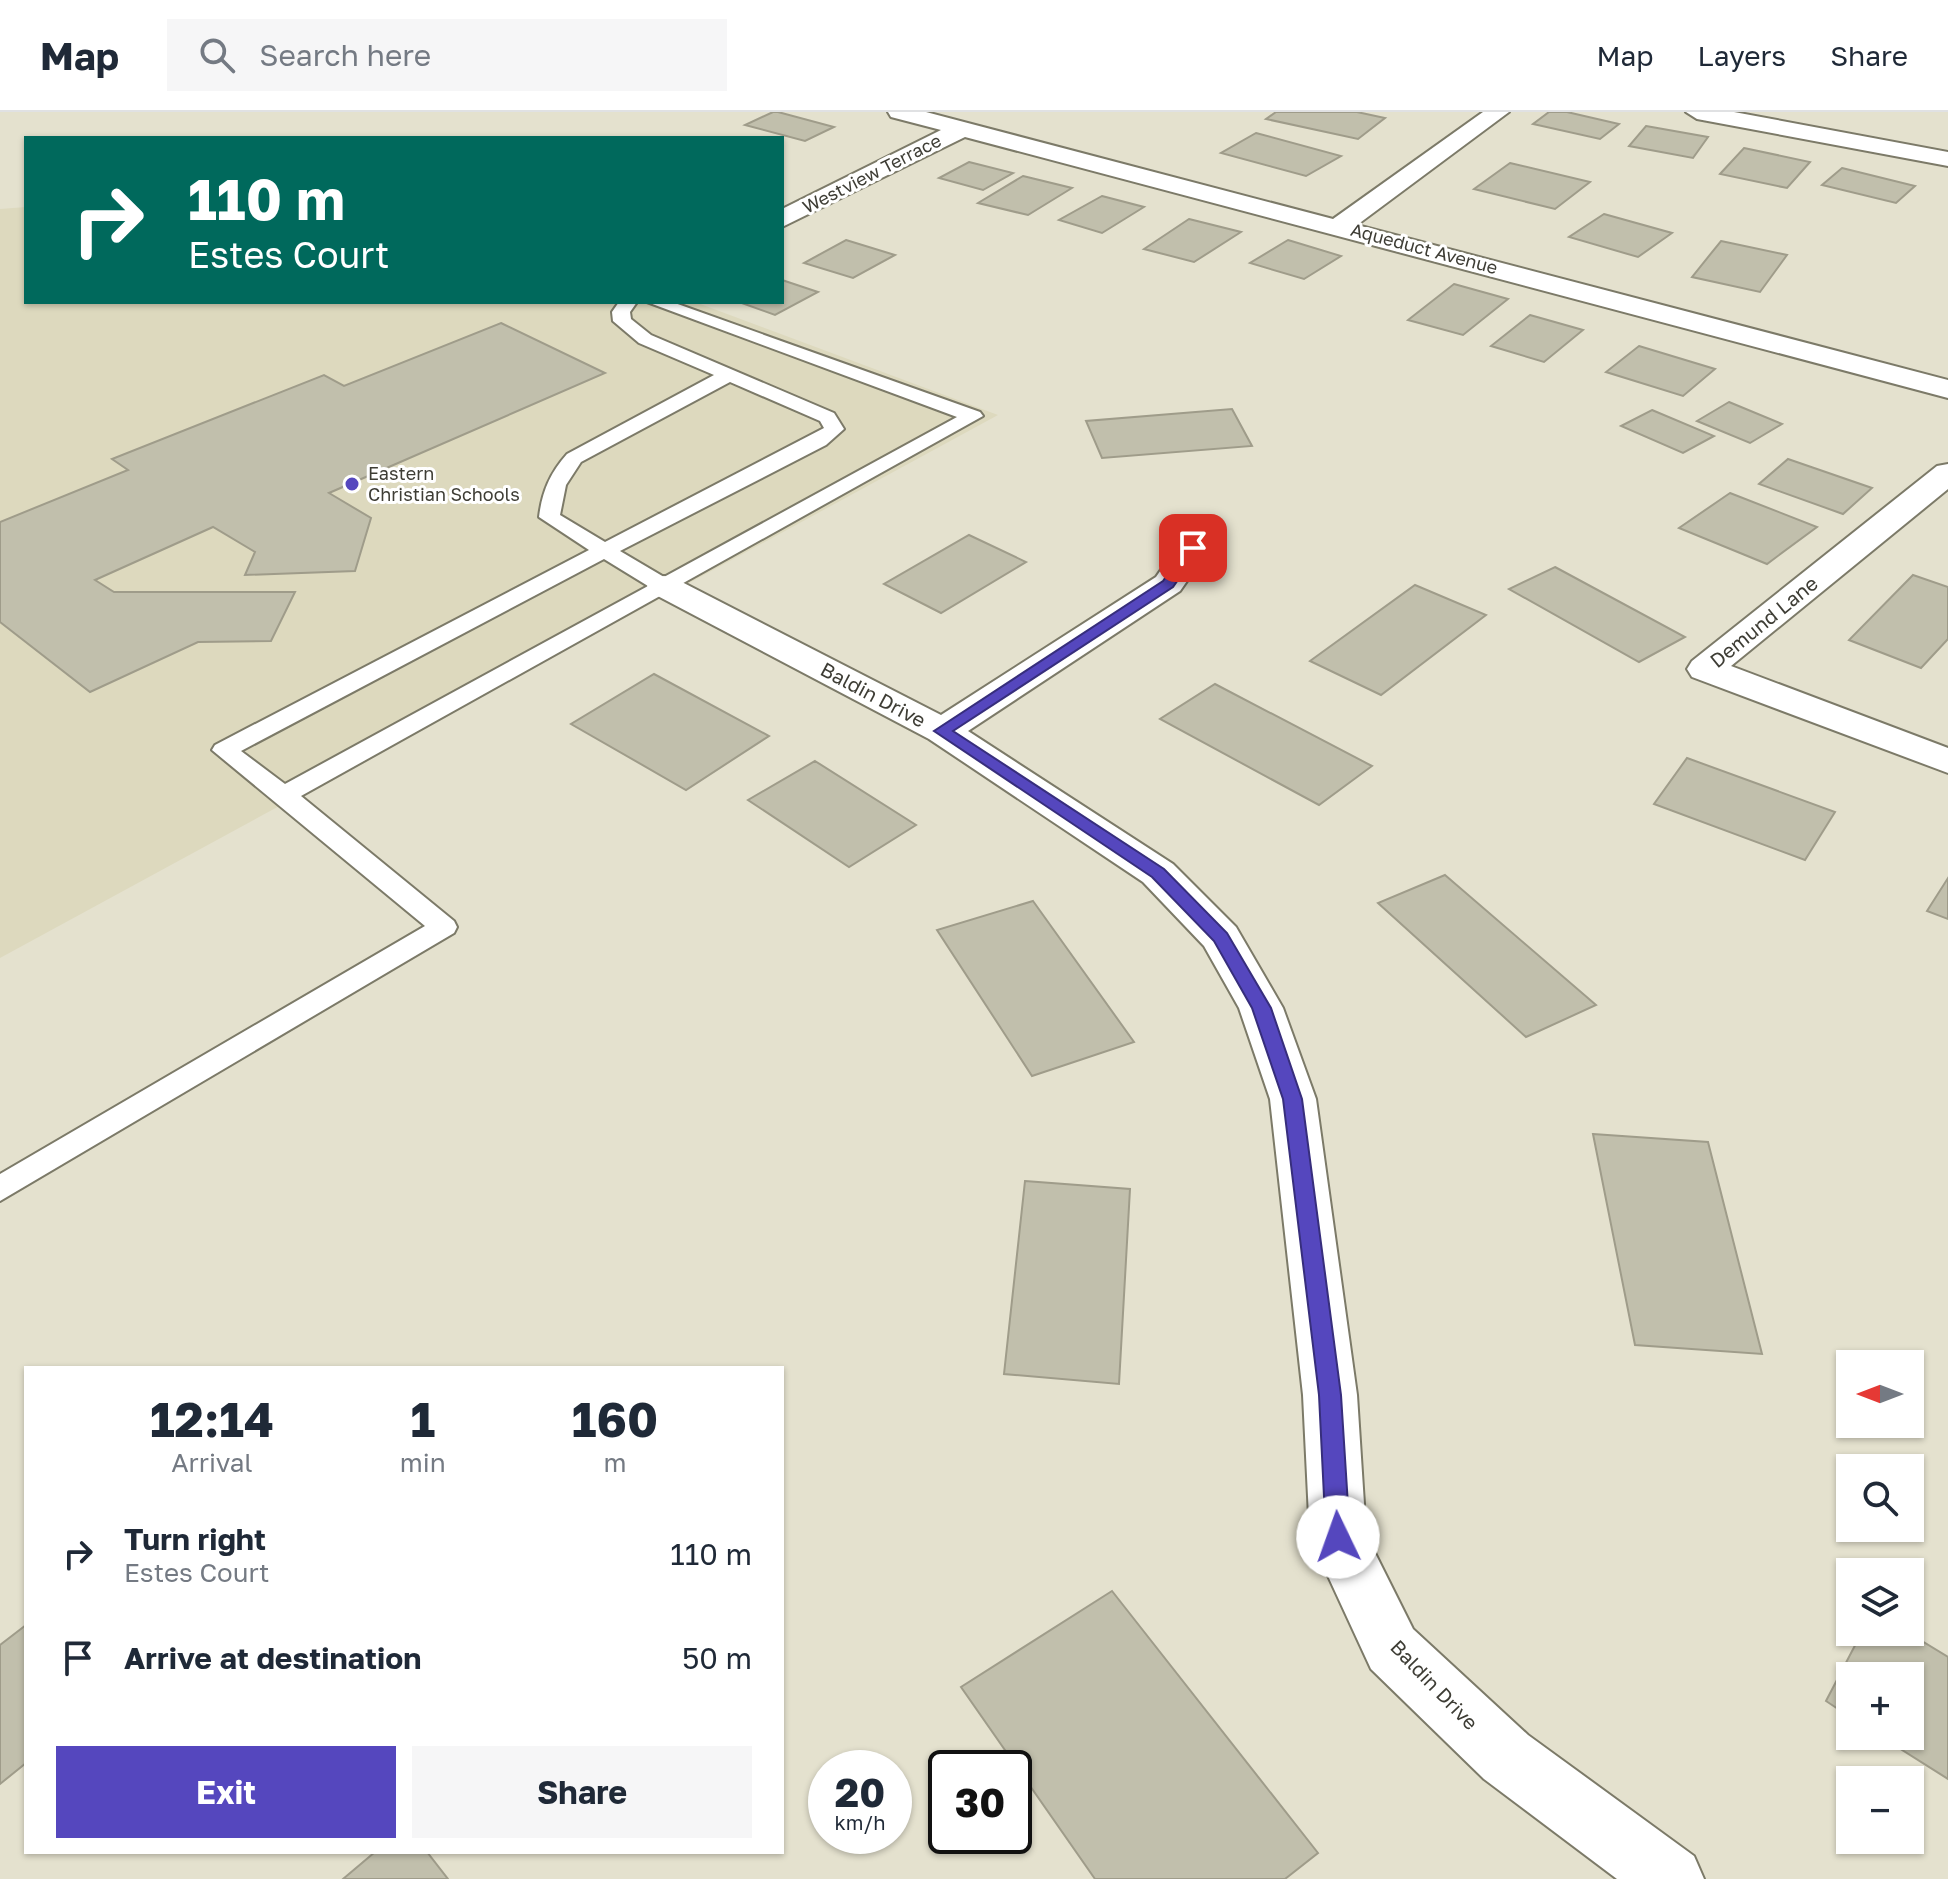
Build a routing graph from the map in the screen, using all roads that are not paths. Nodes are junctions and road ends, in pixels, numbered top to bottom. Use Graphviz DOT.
graph roads {
  1 [pos="899,112"];
  2 [pos="1498,112"];
  3 [pos="1697,112"];
  4 [pos="962,129"];
  5 [pos="1948,159"];
  6 [pos="784,218"];
  7 [pos="1339,226"];
  8 [pos="627,304"];
  9 [pos="662,304"];
  10 [pos="729,375"];
  11 [pos="1948,389"];
  12 [pos="1948,473"];
  13 [pos="1193,548"];
  14 [pos="607,550"];
  15 [pos="664,586"];
  16 [pos="942,731"];
  17 [pos="1948,761"];
  18 [pos="284,795"];
  19 [pos="0,1189"];
  20 [pos="1671,1879"];
  1 -- 4 [label="street, Aqueduct Avenue"];
  2 -- 7 [label="street"];
  3 -- 5 [label="street"];
  4 -- 6 [label="street, Westview Terrace"];
  4 -- 7 [label="street, Aqueduct Avenue"];
  7 -- 11 [label="street, Aqueduct Avenue"];
  8 -- 10 [label="lane"];
  9 -- 15 [label="lane"];
  10 -- 14 [label="lane"];
  10 -- 14 [label="lane"];
  12 -- 17 [label="street, Demund Lane"];
  13 -- 16 [label="street"];
  14 -- 15 [label="lane"];
  14 -- 18 [label="lane"];
  15 -- 16 [label="street, Baldin Drive"];
  15 -- 18 [label="lane"];
  16 -- 20 [label="street, Baldin Drive"];
  18 -- 19 [label="lane"];
}
